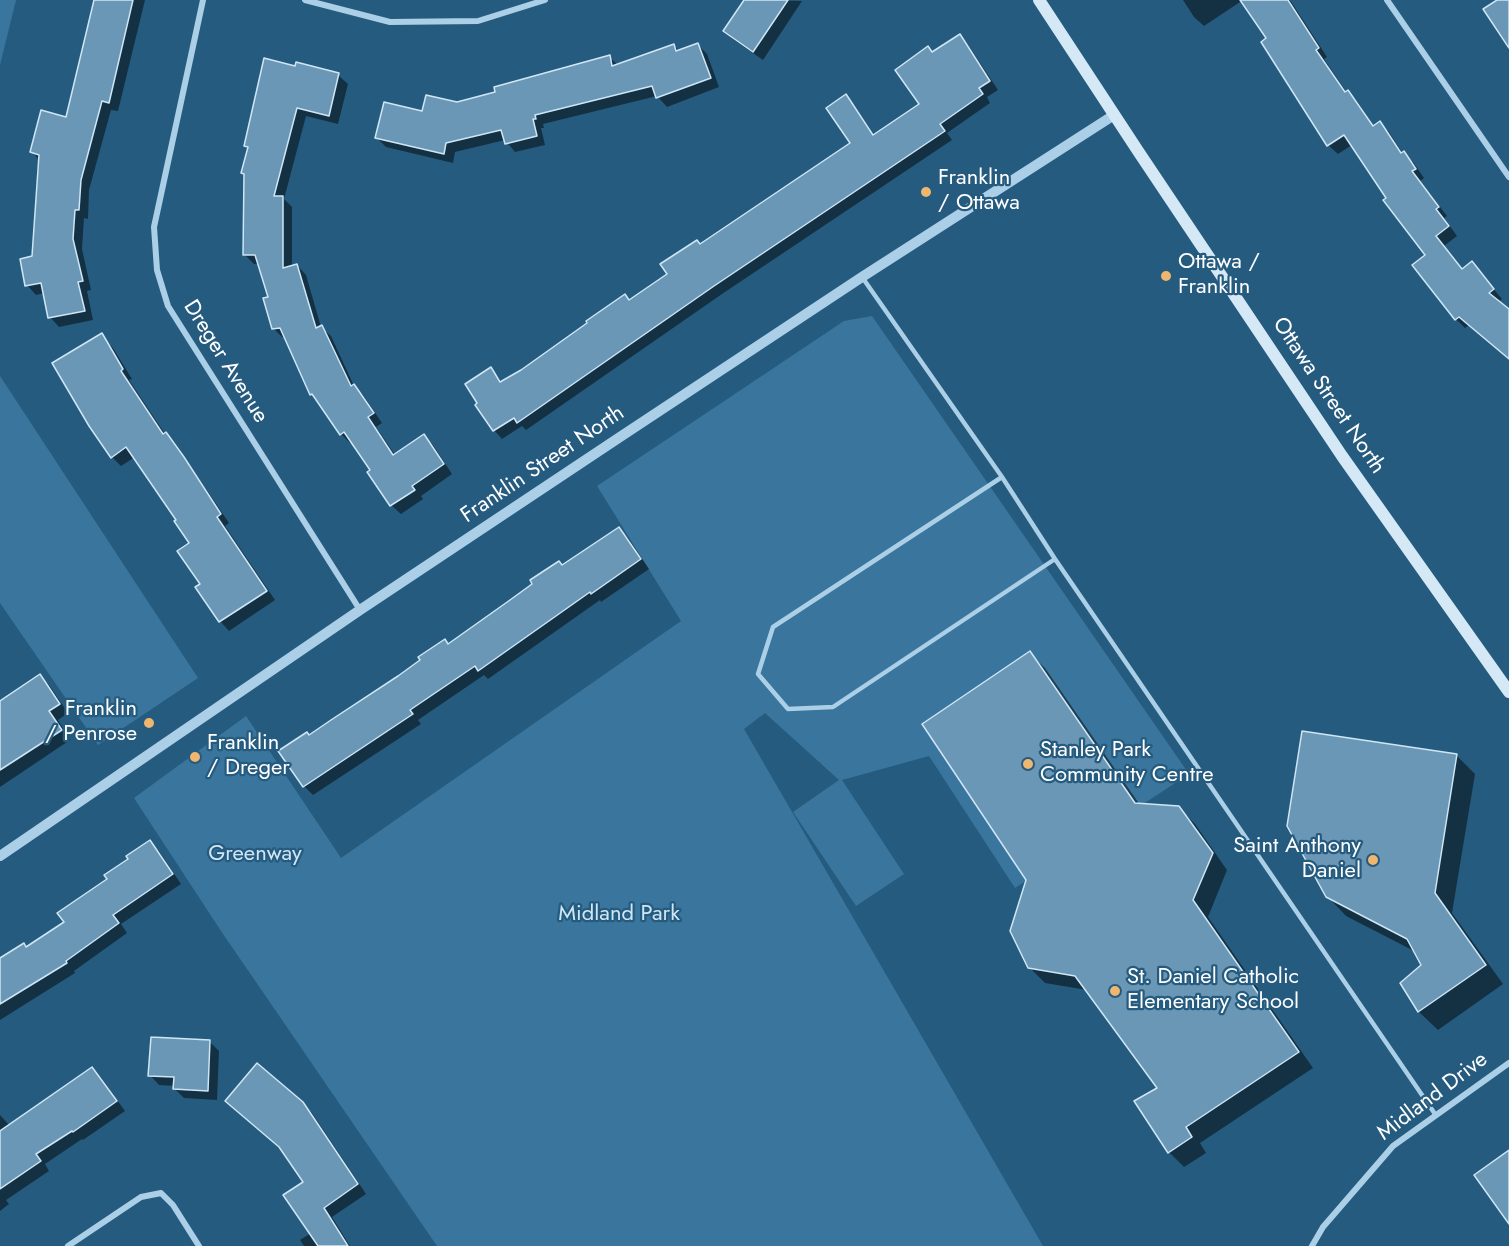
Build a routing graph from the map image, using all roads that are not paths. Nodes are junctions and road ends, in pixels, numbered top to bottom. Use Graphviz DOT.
graph roads {
  1 [pos="203,0"];
  2 [pos="305,0"];
  3 [pos="545,0"];
  4 [pos="1039,0"];
  5 [pos="1387,0"];
  6 [pos="1114,115"];
  7 [pos="1509,177"];
  8 [pos="862,277"];
  9 [pos="1002,477"];
  10 [pos="1055,559"];
  11 [pos="360,610"];
  12 [pos="1509,692"];
  13 [pos="0,856"];
  14 [pos="1509,1063"];
  15 [pos="1435,1114"];
  16 [pos="68,1246"];
  17 [pos="199,1246"];
  18 [pos="1312,1246"];
  1 -- 11 [label="street, Dreger Avenue"];
  2 -- 3 [label="street"];
  4 -- 6 [label="main road, Ottawa Street North"];
  5 -- 7 [label="street"];
  6 -- 8 [label="street, Franklin Street North"];
  6 -- 12 [label="main road, Ottawa Street North"];
  8 -- 9 [label="lane"];
  8 -- 11 [label="street, Franklin Street North"];
  9 -- 10 [label="lane"];
  9 -- 10 [label="lane"];
  10 -- 15 [label="lane"];
  11 -- 13 [label="street, Franklin Street North"];
  14 -- 15 [label="street, Midland Drive"];
  15 -- 18 [label="street, Midland Drive"];
  16 -- 17 [label="street"];
}
